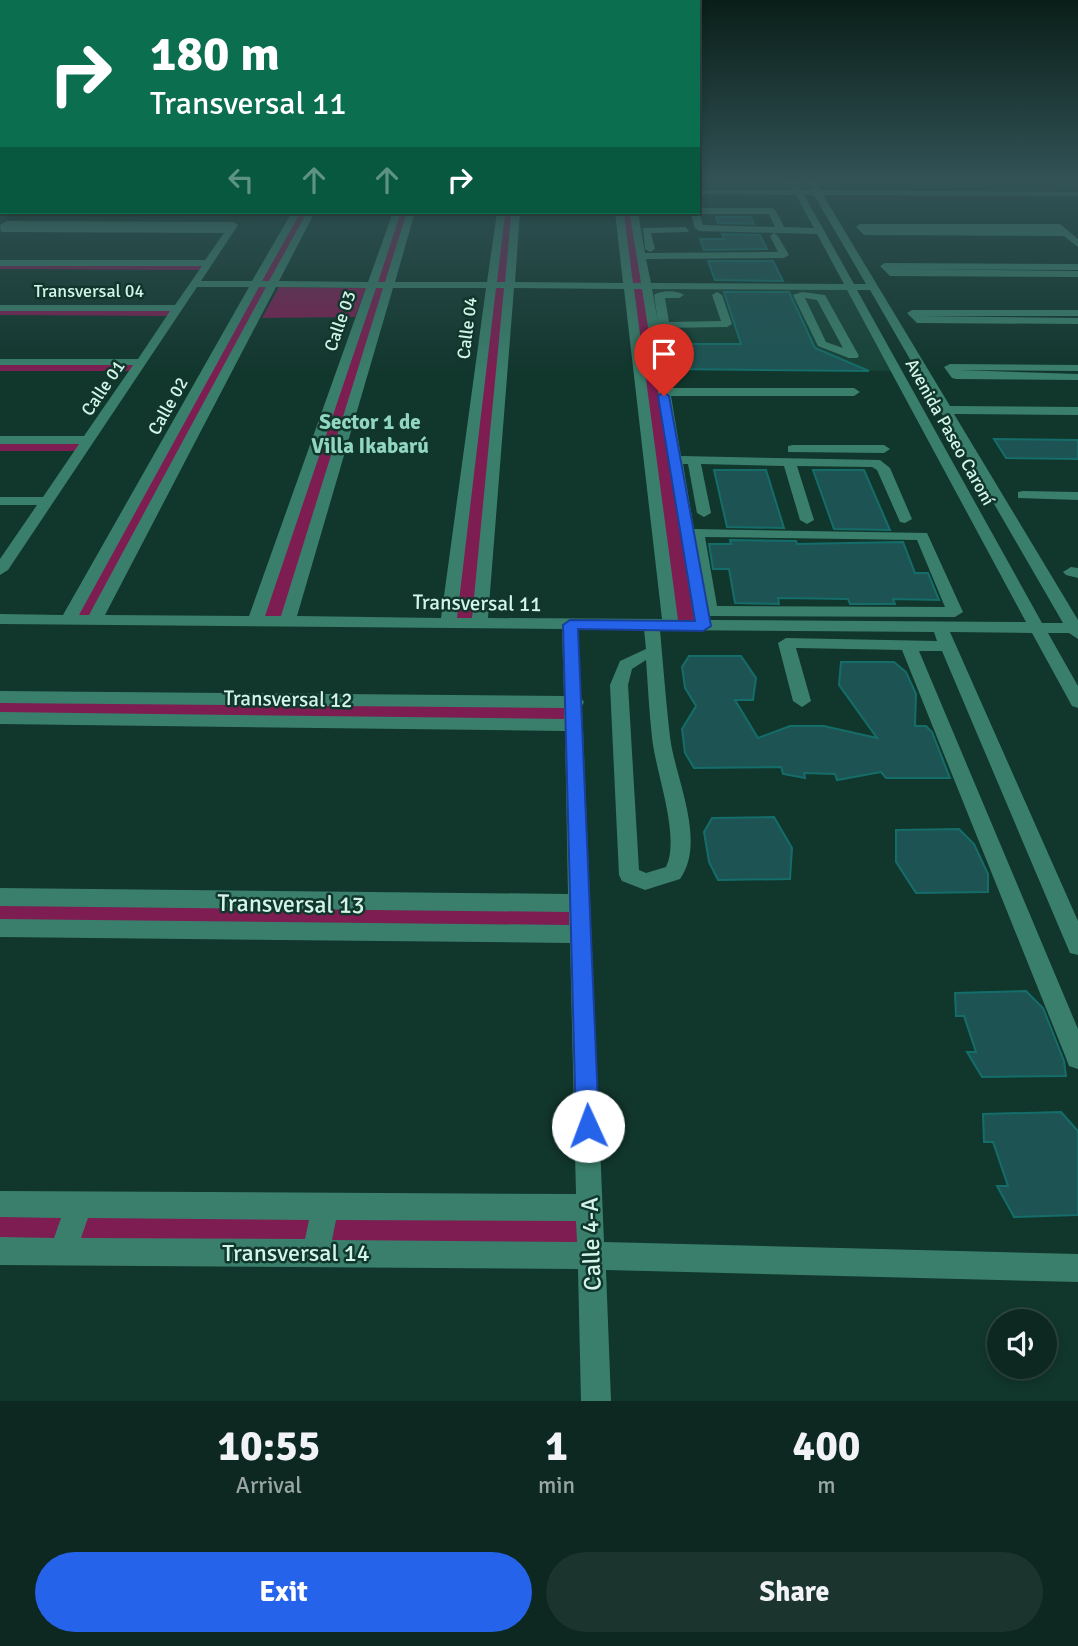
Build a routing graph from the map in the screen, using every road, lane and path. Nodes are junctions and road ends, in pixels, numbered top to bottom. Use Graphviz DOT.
graph roads {
  1 [pos="220,244"];
  2 [pos="278,244"];
  3 [pos="294,244"];
  4 [pos="386,244"];
  5 [pos="402,244"];
  6 [pos="639,244"];
  7 [pos="652,244"];
  8 [pos="780,244"];
  9 [pos="827,244"];
  10 [pos="847,244"];
  11 [pos="497,245"];
  12 [pos="513,245"];
  13 [pos="623,247"];
  14 [pos="640,249"];
  15 [pos="384,251"];
  16 [pos="400,251"];
  17 [pos="656,256"];
  18 [pos="0,263"];
  19 [pos="206,266"];
  20 [pos="1078,267"];
  21 [pos="0,269"];
  22 [pos="1078,274"];
  23 [pos="666,281"];
  24 [pos="194,284"];
  25 [pos="255,284"];
  26 [pos="273,284"];
  27 [pos="373,285"];
  28 [pos="390,285"];
  29 [pos="491,285"];
  30 [pos="510,285"];
  31 [pos="629,285"];
  32 [pos="645,286"];
  33 [pos="850,286"];
  34 [pos="872,287"];
  35 [pos="717,295"];
  36 [pos="799,295"];
  37 [pos="0,308"];
  38 [pos="688,310"];
  39 [pos="175,312"];
  40 [pos="1078,313"];
  41 [pos="0,315"];
  42 [pos="1078,321"];
  43 [pos="634,325"];
  44 [pos="658,325"];
  45 [pos="0,362"];
  46 [pos="138,366"];
  47 [pos="1078,368"];
  48 [pos="0,371"];
  49 [pos="1078,377"];
  50 [pos="854,392"];
  51 [pos="664,394"];
  52 [pos="642,396"];
  53 [pos="917,410"];
  54 [pos="945,410"];
  55 [pos="1078,411"];
  56 [pos="645,418"];
  57 [pos="668,418"];
  58 [pos="0,440"];
  59 [pos="88,440"];
  60 [pos="164,447"];
  61 [pos="317,447"];
  62 [pos="340,447"];
  63 [pos="186,448"];
  64 [pos="649,449"];
  65 [pos="884,449"];
  66 [pos="0,451"];
  67 [pos="80,452"];
  68 [pos="471,453"];
  69 [pos="494,453"];
  70 [pos="674,455"];
  71 [pos="694,460"];
  72 [pos="789,461"];
  73 [pos="1023,495"];
  74 [pos="1078,496"];
  75 [pos="0,501"];
  76 [pos="47,501"];
  77 [pos="704,513"];
  78 [pos="905,519"];
  79 [pos="807,520"];
  80 [pos="290,524"];
  81 [pos="316,524"];
  82 [pos="4,557"];
  83 [pos="0,570"];
  84 [pos="0,619"];
  85 [pos="866,619"];
  86 [pos="68,620"];
  87 [pos="94,620"];
  88 [pos="255,622"];
  89 [pos="287,622"];
  90 [pos="448,624"];
  91 [pos="479,624"];
  92 [pos="570,625"];
  93 [pos="652,625"];
  94 [pos="671,626"];
  95 [pos="703,626"];
  96 [pos="1037,628"];
  97 [pos="1077,630"];
  98 [pos="943,637"];
  99 [pos="908,645"];
  100 [pos="656,651"];
  101 [pos="0,697"];
  102 [pos="242,700"];
  103 [pos="802,701"];
  104 [pos="1078,702"];
  105 [pos="575,713"];
  106 [pos="0,718"];
  107 [pos="233,721"];
  108 [pos="0,897"];
  109 [pos="171,899"];
  110 [pos="581,903"];
  111 [pos="0,928"];
  112 [pos="159,929"];
  113 [pos="582,934"];
  114 [pos="1078,946"];
  115 [pos="1078,1058"];
  116 [pos="0,1204"];
  117 [pos="80,1205"];
  118 [pos="326,1207"];
  119 [pos="590,1208"];
  120 [pos="0,1251"];
  121 [pos="62,1251"];
  122 [pos="316,1253"];
  123 [pos="591,1256"];
  124 [pos="1078,1268"];
  125 [pos="596,1401"];
  1 -- 19 [label="street, Calle 01"];
  2 -- 25 [label="street, Calle 02"];
  3 -- 26 [label="street, Calle 02"];
  4 -- 15 [label="street, Calle 03"];
  5 -- 16 [label="street, Calle 03"];
  6 -- 14 [label="street"];
  7 -- 17 [label="street"];
  8 -- 17 [label="street"];
  9 -- 33 [label="street, Avenida Paseo Caroní"];
  10 -- 34 [label="street, Avenida Paseo Caroní"];
  11 -- 12 [label="street"];
  11 -- 29 [label="street, Calle 04"];
  12 -- 30 [label="street, Calle 04"];
  13 -- 14 [label="street"];
  13 -- 14 [label="street"];
  13 -- 31 [label="street"];
  14 -- 17 [label="street"];
  14 -- 32 [label="street"];
  15 -- 16 [label="street"];
  15 -- 27 [label="street, Calle 03"];
  16 -- 28 [label="street, Calle 03"];
  17 -- 23 [label="street"];
  18 -- 19 [label="street"];
  19 -- 21 [label="street"];
  19 -- 24 [label="street, Calle 01"];
  20 -- 22 [label="street"];
  24 -- 25 [label="street"];
  24 -- 39 [label="street, Calle 01"];
  25 -- 26 [label="street"];
  25 -- 60 [label="street, Calle 02"];
  26 -- 27 [label="street"];
  26 -- 63 [label="street, Calle 02"];
  27 -- 28 [label="street"];
  27 -- 61 [label="street, Calle 03"];
  28 -- 29 [label="street"];
  28 -- 62 [label="street, Calle 03"];
  29 -- 30 [label="street"];
  29 -- 68 [label="street, Calle 04"];
  30 -- 31 [label="street"];
  30 -- 69 [label="street, Calle 04"];
  31 -- 32 [label="street"];
  31 -- 43 [label="street"];
  32 -- 33 [label="street"];
  32 -- 44 [label="street"];
  33 -- 34 [label="street"];
  33 -- 53 [label="street, Avenida Paseo Caroní"];
  34 -- 54 [label="street, Avenida Paseo Caroní"];
  35 -- 36 [label="street"];
  35 -- 38 [label="street"];
  35 -- 38 [label="street"];
  36 -- 36 [label="street"];
  37 -- 39 [label="street, Transversal 04"];
  38 -- 44 [label="street"];
  38 -- 44 [label="street"];
  39 -- 41 [label="street, Transversal 04"];
  39 -- 46 [label="street, Calle 01"];
  40 -- 42 [label="street"];
  43 -- 44 [label="street"];
  43 -- 52 [label="street"];
  44 -- 51 [label="street"];
  45 -- 46 [label="street"];
  46 -- 48 [label="street"];
  46 -- 59 [label="street, Calle 01"];
  47 -- 49 [label="street"];
  50 -- 51 [label="street"];
  51 -- 52 [label="street"];
  51 -- 57 [label="street"];
  52 -- 56 [label="street"];
  53 -- 54 [label="street"];
  53 -- 96 [label="street, Avenida Paseo Caroní"];
  54 -- 55 [label="street"];
  54 -- 97 [label="street, Avenida Paseo Caroní"];
  56 -- 57 [label="street"];
  56 -- 64 [label="street"];
  57 -- 70 [label="street"];
  58 -- 59 [label="street"];
  59 -- 67 [label="street, Calle 01"];
  60 -- 63 [label="street"];
  60 -- 86 [label="street, Calle 02"];
  61 -- 62 [label="street"];
  61 -- 80 [label="street, Calle 03"];
  62 -- 81 [label="street, Calle 03"];
  63 -- 87 [label="street, Calle 02"];
  64 -- 70 [label="street"];
  64 -- 94 [label="street"];
  65 -- 70 [label="street"];
  66 -- 67 [label="street"];
  67 -- 76 [label="street, Calle 01"];
  68 -- 69 [label="street"];
  68 -- 90 [label="street, Calle 04"];
  69 -- 91 [label="street, Calle 04"];
  70 -- 71 [label="street"];
  70 -- 95 [label="street"];
  71 -- 72 [label="street"];
  71 -- 77 [label="street"];
  72 -- 78 [label="street"];
  72 -- 79 [label="street"];
  73 -- 74 [label="street"];
  75 -- 76 [label="street"];
  76 -- 82 [label="street, Calle 01"];
  80 -- 81 [label="street"];
  80 -- 88 [label="street, Calle 03"];
  81 -- 89 [label="street, Calle 03"];
  82 -- 83 [label="street, Calle 01"];
  84 -- 86 [label="street, Transversal 11"];
  85 -- 85 [label="street"];
  85 -- 95 [label="street, Transversal 11"];
  85 -- 98 [label="street, Transversal 11"];
  86 -- 87 [label="street, Transversal 11"];
  87 -- 88 [label="street, Transversal 11"];
  88 -- 89 [label="street, Transversal 11"];
  89 -- 90 [label="street, Transversal 11"];
  90 -- 91 [label="street, Transversal 11"];
  91 -- 92 [label="street, Transversal 11"];
  92 -- 93 [label="street, Transversal 11"];
  92 -- 105 [label="street, Calle 4-A"];
  93 -- 94 [label="street, Transversal 11"];
  93 -- 100 [label="street"];
  94 -- 95 [label="street, Transversal 11"];
  96 -- 97 [label="street, Transversal 11"];
  96 -- 98 [label="street, Transversal 11"];
  96 -- 104 [label="street, Avenida Paseo Caroní"];
  98 -- 99 [label="street"];
  98 -- 114 [label="street"];
  99 -- 103 [label="street"];
  99 -- 115 [label="street"];
  100 -- 100 [label="street"];
  101 -- 102 [label="street, Transversal 12"];
  102 -- 105 [label="street, Transversal 12"];
  102 -- 107 [label="street"];
  105 -- 107 [label="street, Transversal 12"];
  105 -- 110 [label="street, Calle 4-A"];
  106 -- 107 [label="street, Transversal 12"];
  108 -- 109 [label="street, Transversal 13"];
  109 -- 110 [label="street, Transversal 13"];
  109 -- 112 [label="street"];
  110 -- 113 [label="street, Calle 4-A"];
  111 -- 112 [label="street, Transversal 13"];
  112 -- 113 [label="street, Transversal 13"];
  113 -- 119 [label="street, Calle 4-A"];
  116 -- 117 [label="street"];
  117 -- 118 [label="street"];
  117 -- 121 [label="street"];
  118 -- 119 [label="street"];
  118 -- 122 [label="street"];
  119 -- 123 [label="street, Calle 4-A"];
  120 -- 121 [label="street, Transversal 14"];
  121 -- 122 [label="street, Transversal 14"];
  122 -- 123 [label="street, Transversal 14"];
  123 -- 124 [label="street, Transversal 14"];
  123 -- 125 [label="street, Calle 4-A"];
}
